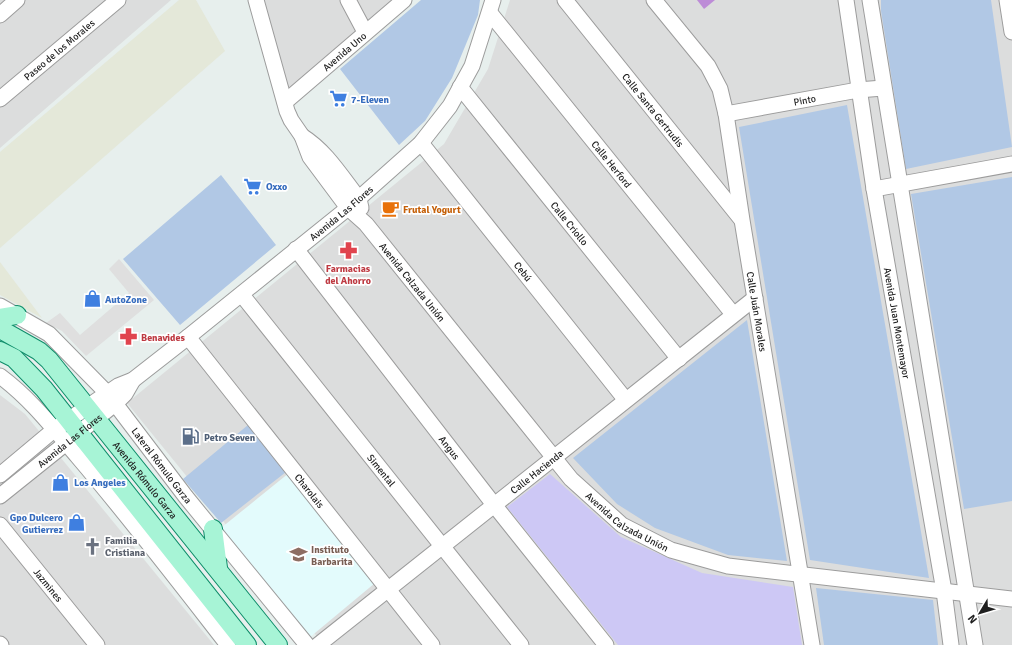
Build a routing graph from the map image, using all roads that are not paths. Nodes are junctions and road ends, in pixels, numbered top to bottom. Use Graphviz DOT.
graph roads {
  1 [pos="17,0"];
  2 [pos="118,0"];
  3 [pos="256,0"];
  4 [pos="348,0"];
  5 [pos="404,0"];
  6 [pos="565,0"];
  7 [pos="654,0"];
  8 [pos="846,0"];
  9 [pos="870,0"];
  10 [pos="1007,0"];
  11 [pos="492,6"];
  12 [pos="0,15"];
  13 [pos="364,32"];
  14 [pos="1012,32"];
  15 [pos="460,87"];
  16 [pos="883,88"];
  17 [pos="858,90"];
  18 [pos="0,99"];
  19 [pos="285,102"];
  20 [pos="726,114"];
  21 [pos="421,143"];
  22 [pos="1012,164"];
  23 [pos="898,184"];
  24 [pos="874,189"];
  25 [pos="353,203"];
  26 [pos="742,220"];
  27 [pos="296,248"];
  28 [pos="242,295"];
  29 [pos="755,298"];
  30 [pos="0,306"];
  31 [pos="733,314"];
  32 [pos="8,316"];
  33 [pos="0,329"];
  34 [pos="188,337"];
  35 [pos="7,354"];
  36 [pos="679,359"];
  37 [pos="0,376"];
  38 [pos="111,398"];
  39 [pos="625,399"];
  40 [pos="77,423"];
  41 [pos="554,458"];
  42 [pos="0,475"];
  43 [pos="7,482"];
  44 [pos="0,496"];
  45 [pos="495,506"];
  46 [pos="0,525"];
  47 [pos="213,529"];
  48 [pos="443,547"];
  49 [pos="218,568"];
  50 [pos="800,573"];
  51 [pos="388,591"];
  52 [pos="944,591"];
  53 [pos="966,593"];
  54 [pos="1012,599"];
  55 [pos="233,642"];
  56 [pos="97,645"];
  57 [pos="278,645"];
  58 [pos="307,645"];
  59 [pos="318,645"];
  60 [pos="432,645"];
  61 [pos="521,645"];
  62 [pos="606,645"];
  63 [pos="812,645"];
  64 [pos="951,645"];
  65 [pos="975,645"];
  1 -- 12 [label="street"];
  2 -- 18 [label="street, Paseo de los Morales"];
  3 -- 19 [label="street, Avenida Calzada Unión"];
  4 -- 13 [label="street"];
  5 -- 13 [label="street, Avenida Uno"];
  6 -- 26 [label="street, Calle Santa Gertrudis"];
  7 -- 20 [label="street, Calle Juán Morales"];
  8 -- 17 [label="street, Avenida Juan Montemayor"];
  9 -- 16 [label="street"];
  10 -- 14 [label="street"];
  11 -- 15 [label="street, Avenida Las Flores"];
  11 -- 31 [label="street, Calle Herford"];
  13 -- 19 [label="street, Avenida Uno"];
  15 -- 21 [label="street, Avenida Las Flores"];
  15 -- 36 [label="street, Calle Criollo"];
  16 -- 17 [label="street, Pinto"];
  16 -- 23 [label="street"];
  17 -- 20 [label="street, Pinto"];
  17 -- 24 [label="street, Avenida Juan Montemayor"];
  19 -- 25 [label="street, Avenida Calzada Unión"];
  20 -- 26 [label="street, Calle Juán Morales"];
  21 -- 25 [label="street, Avenida Las Flores"];
  21 -- 39 [label="street, Cebú"];
  22 -- 23 [label="street"];
  23 -- 24 [label="street"];
  23 -- 53 [label="street"];
  24 -- 52 [label="street, Avenida Juan Montemayor"];
  25 -- 27 [label="street, Avenida Las Flores"];
  25 -- 41 [label="street, Avenida Calzada Unión"];
  26 -- 29 [label="street, Calle Juán Morales"];
  27 -- 28 [label="street, Avenida Las Flores"];
  27 -- 45 [label="street, Angus"];
  28 -- 34 [label="street, Avenida Las Flores"];
  28 -- 48 [label="street, Simental"];
  29 -- 31 [label="street, Calle Hacienda"];
  29 -- 50 [label="street, Calle Juán Morales"];
  30 -- 32 [label="street, Lateral Rómulo Garza"];
  31 -- 36 [label="street, Calle Hacienda"];
  32 -- 38 [label="street, Lateral Rómulo Garza"];
  33 -- 40 [label="main road, Avenida Rómulo Garza"];
  34 -- 38 [label="street, Avenida Las Flores"];
  34 -- 51 [label="street, Charolais"];
  35 -- 40 [label="main road, Avenida Rómulo Garza"];
  36 -- 39 [label="street, Calle Hacienda"];
  37 -- 40 [label="street"];
  38 -- 40 [label="street, Avenida Las Flores"];
  38 -- 47 [label="street, Lateral Rómulo Garza"];
  39 -- 41 [label="street, Calle Hacienda"];
  40 -- 42 [label="street, Avenida Las Flores"];
  40 -- 43 [label="street, Avenida Las Flores"];
  40 -- 49 [label="main road, Avenida Rómulo Garza"];
  40 -- 55 [label="main road, Avenida Rómulo Garza"];
  41 -- 45 [label="street, Calle Hacienda"];
  41 -- 50 [label="street, Avenida Calzada Unión"];
  43 -- 44 [label="street, Avenida Las Flores"];
  45 -- 48 [label="street, Calle Hacienda"];
  45 -- 62 [label="street, Angus"];
  46 -- 56 [label="street, Jazmines"];
  47 -- 49 [label="main road"];
  47 -- 58 [label="street, Lateral Rómulo Garza"];
  48 -- 51 [label="street, Calle Hacienda"];
  48 -- 61 [label="street, Simental"];
  49 -- 57 [label="main road, Avenida Rómulo Garza"];
  50 -- 52 [label="street, Avenida Calzada Unión"];
  50 -- 63 [label="street, Calle Juán Morales"];
  51 -- 59 [label="street, Calle Hacienda"];
  51 -- 60 [label="street, Charolais"];
  52 -- 53 [label="street, Avenida Calzada Unión"];
  52 -- 64 [label="street, Avenida Juan Montemayor"];
  53 -- 54 [label="street, Avenida Calzada Unión"];
  53 -- 65 [label="street"];
}
